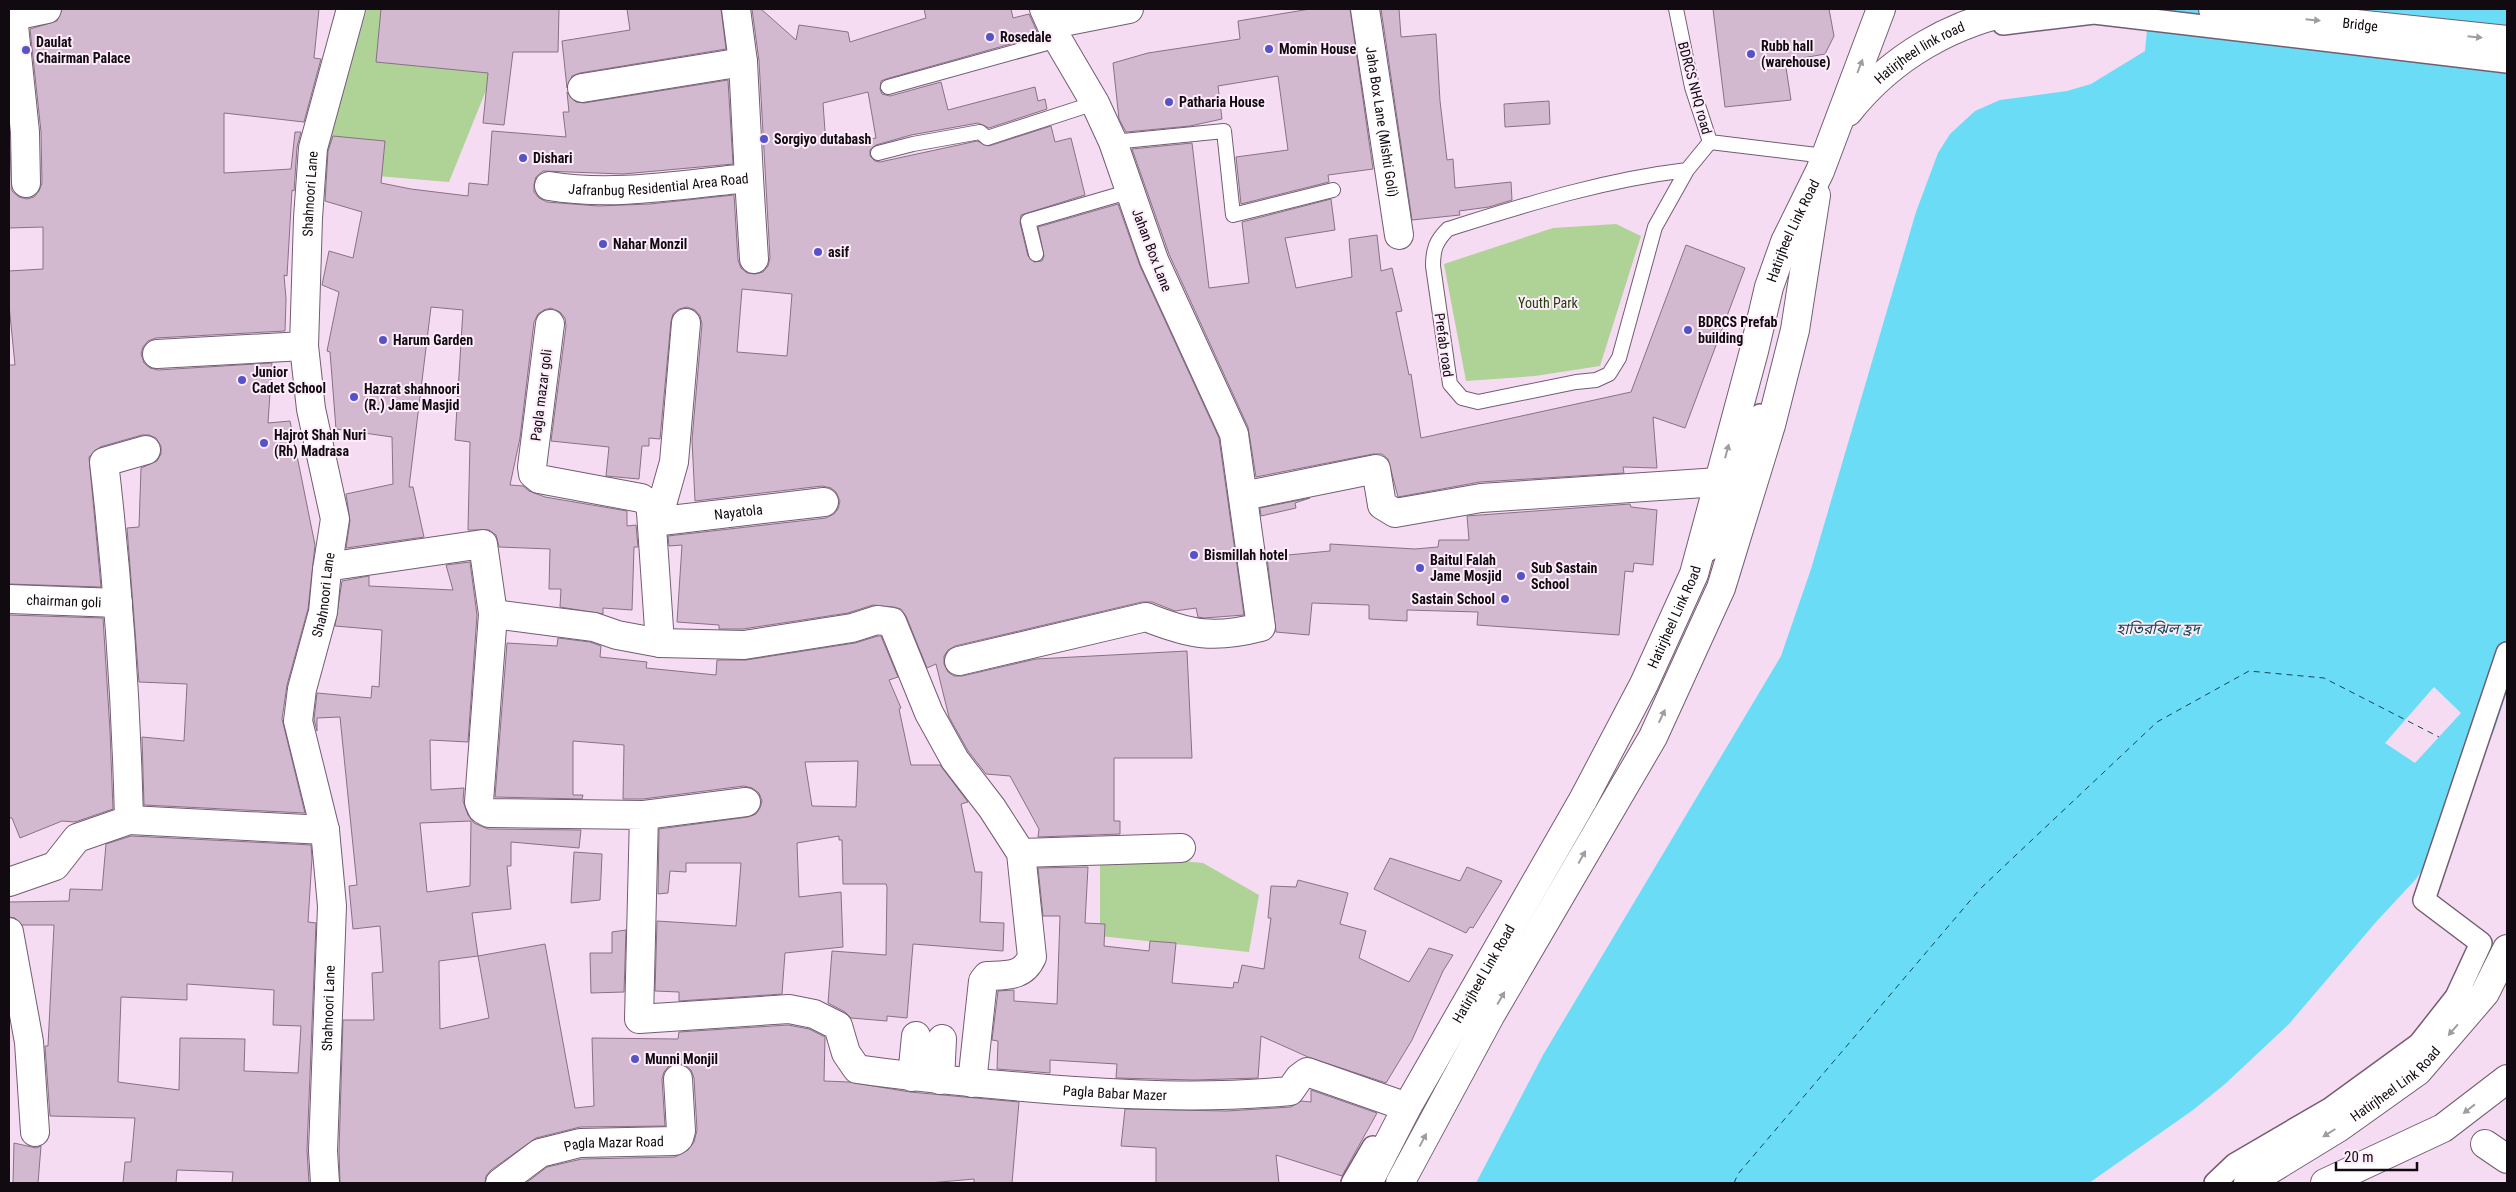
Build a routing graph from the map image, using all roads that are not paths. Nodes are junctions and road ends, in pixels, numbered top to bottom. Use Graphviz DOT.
graph roads {
  1 [pos="47,9"];
  2 [pos="351,9"];
  3 [pos="736,9"];
  4 [pos="1129,9"];
  5 [pos="1365,9"];
  6 [pos="1676,9"];
  7 [pos="1881,9"];
  8 [pos="2023,9"];
  9 [pos="2213,9"];
  10 [pos="11,16"];
  11 [pos="1052,24"];
  12 [pos="2507,40"];
  13 [pos="743,62"];
  14 [pos="2507,62"];
  15 [pos="888,87"];
  16 [pos="582,88"];
  17 [pos="1095,104"];
  18 [pos="1836,127"];
  19 [pos="1113,142"];
  20 [pos="1710,142"];
  21 [pos="878,154"];
  22 [pos="1822,164"];
  23 [pos="1687,170"];
  24 [pos="749,178"];
  25 [pos="26,183"];
  26 [pos="549,186"];
  27 [pos="1333,190"];
  28 [pos="1130,191"];
  29 [pos="1399,235"];
  30 [pos="1036,254"];
  31 [pos="754,259"];
  32 [pos="686,323"];
  33 [pos="550,324"];
  34 [pos="304,346"];
  35 [pos="157,354"];
  36 [pos="146,450"];
  37 [pos="1719,482"];
  38 [pos="1243,496"];
  39 [pos="824,502"];
  40 [pos="652,517"];
  41 [pos="327,570"];
  42 [pos="9,599"];
  43 [pos="118,603"];
  44 [pos="493,614"];
  45 [pos="660,643"];
  46 [pos="2507,653"];
  47 [pos="960,661"];
  48 [pos="746,802"];
  49 [pos="644,815"];
  50 [pos="129,820"];
  51 [pos="325,830"];
  52 [pos="1181,848"];
  53 [pos="1021,853"];
  54 [pos="9,882"];
  55 [pos="9,932"];
  56 [pos="2507,949"];
  57 [pos="916,1036"];
  58 [pos="942,1039"];
  59 [pos="912,1077"];
  60 [pos="678,1079"];
  61 [pos="2507,1079"];
  62 [pos="940,1080"];
  63 [pos="972,1083"];
  64 [pos="1407,1107"];
  65 [pos="34,1132"];
  66 [pos="2485,1144"];
  67 [pos="2507,1159"];
  68 [pos="325,1183"];
  69 [pos="500,1183"];
  70 [pos="1352,1183"];
  71 [pos="1368,1183"];
  72 [pos="1400,1183"];
  73 [pos="2215,1183"];
  74 [pos="2248,1183"];
  75 [pos="2325,1183"];
  1 -- 10 [label="street"];
  2 -- 34 [label="street, Shahnoori Lane"];
  3 -- 13 [label="street, Jafranbug Residential Area Road"];
  4 -- 11 [label="street"];
  5 -- 29 [label="street, Jaha Box Lane (Mishti Goli)"];
  6 -- 20 [label="lane, BDRCS NHQ road"];
  18 -- 7 [label="street, Hatirjheel Link Road, one-way"];
  8 -- 18 [label="street, Hatirjheel link road"];
  9 -- 12 [label="street, Bridge, one-way"];
  10 -- 25 [label="street"];
  11 -- 15 [label="lane"];
  11 -- 17 [label="street, Jahan Box Lane"];
  13 -- 16 [label="street"];
  13 -- 24 [label="street, Jafranbug Residential Area Road"];
  14 -- 70 [label="street"];
  17 -- 19 [label="street, Jahan Box Lane"];
  17 -- 21 [label="lane"];
  18 -- 22 [label="street, Hatirjheel Link Road"];
  19 -- 27 [label="lane"];
  19 -- 28 [label="street, Jahan Box Lane"];
  20 -- 22 [label="lane, BDRCS NHQ road"];
  20 -- 23 [label="lane, Prefab road"];
  37 -- 22 [label="street, Hatirjheel Link Road, one-way"];
  72 -- 22 [label="street, one-way"];
  23 -- 23 [label="lane, Prefab road"];
  24 -- 26 [label="street, Jafranbug Residential Area Road"];
  24 -- 31 [label="street"];
  28 -- 30 [label="lane"];
  28 -- 38 [label="street, Jahan Box Lane"];
  32 -- 40 [label="street"];
  33 -- 40 [label="street, Pagla mazar goli"];
  34 -- 35 [label="street"];
  34 -- 41 [label="street, Shahnoori Lane"];
  36 -- 43 [label="street"];
  37 -- 38 [label="street"];
  37 -- 64 [label="street, Hatirjheel Link Road"];
  38 -- 47 [label="street, Jahan Box Lane"];
  39 -- 40 [label="street, Nayatola"];
  40 -- 45 [label="street"];
  41 -- 44 [label="street"];
  41 -- 51 [label="street, Shahnoori Lane"];
  42 -- 43 [label="street, chairman goli"];
  43 -- 50 [label="street"];
  44 -- 45 [label="street"];
  44 -- 49 [label="street"];
  45 -- 53 [label="street"];
  46 -- 73 [label="street"];
  48 -- 49 [label="street"];
  49 -- 59 [label="street, Pagla Babar Mazer"];
  50 -- 51 [label="street"];
  50 -- 54 [label="street"];
  51 -- 68 [label="street, Shahnoori Lane"];
  52 -- 53 [label="street"];
  53 -- 63 [label="street"];
  55 -- 65 [label="street"];
  56 -- 74 [label="street, Hatirjheel Link Road, one-way"];
  57 -- 59 [label="street"];
  58 -- 62 [label="street"];
  59 -- 62 [label="street, Pagla Babar Mazer"];
  60 -- 69 [label="street, Pagla Mazar Road"];
  61 -- 75 [label="street, one-way"];
  62 -- 63 [label="street, Pagla Babar Mazer"];
  63 -- 64 [label="street, Pagla Babar Mazer"];
  64 -- 71 [label="street, Hatirjheel Link Road"];
  66 -- 67 [label="street"];
}
